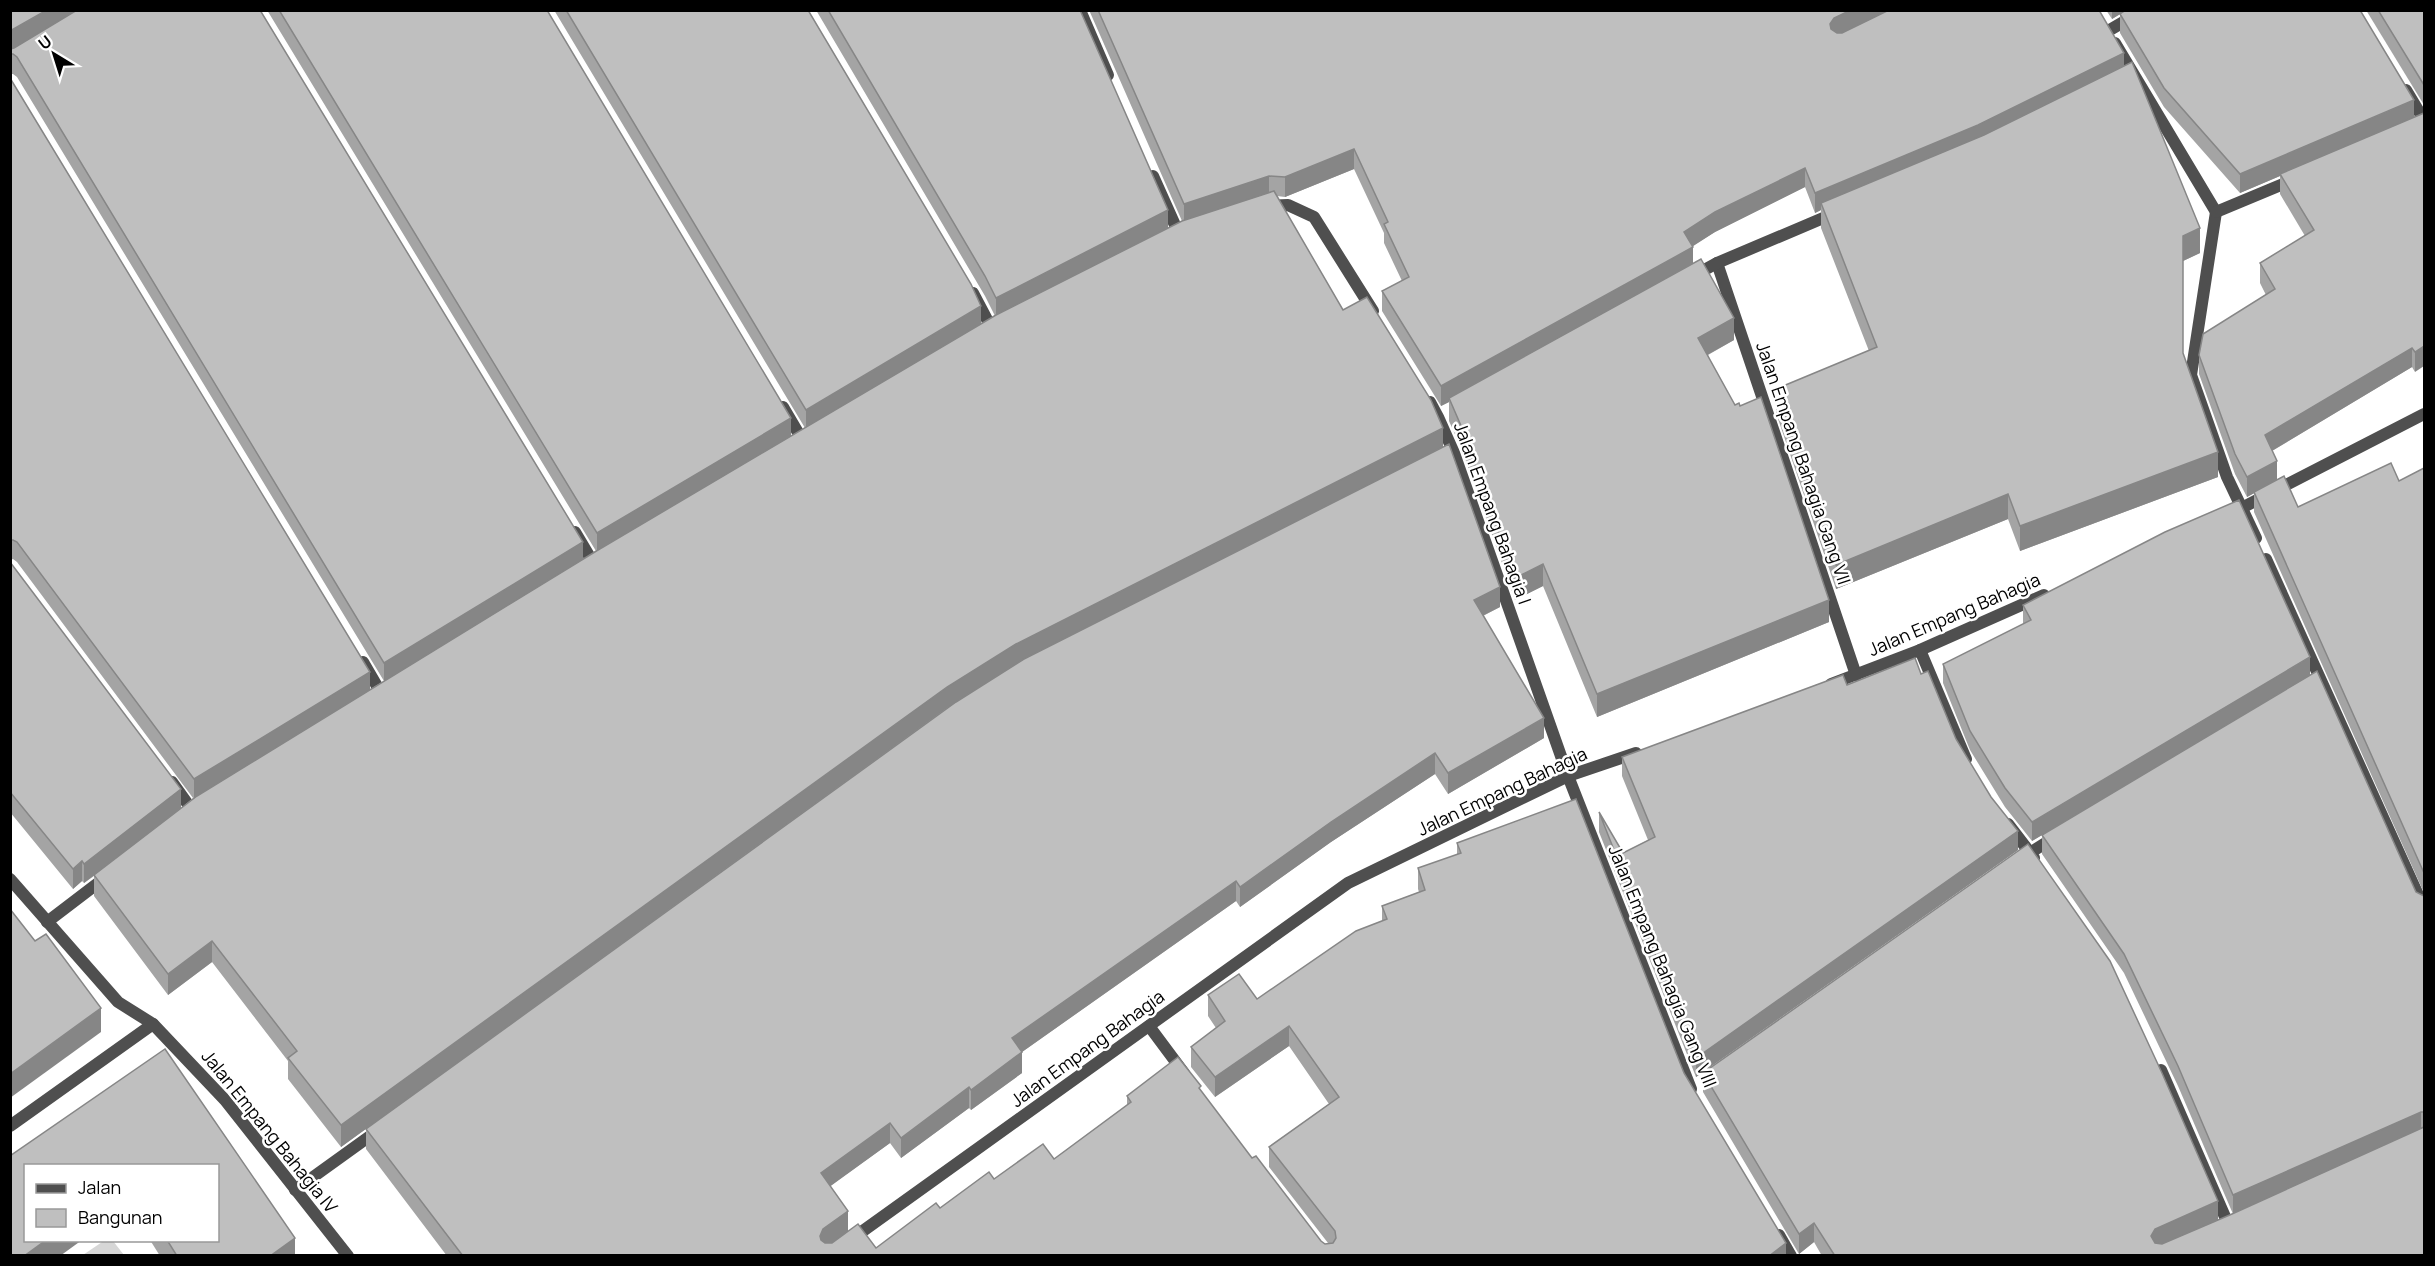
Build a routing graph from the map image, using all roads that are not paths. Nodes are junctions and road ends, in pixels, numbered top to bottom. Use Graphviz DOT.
graph roads {
  1 [pos="2144,10"];
  2 [pos="1082,11"];
  3 [pos="2400,80"];
  4 [pos="1112,84"];
  5 [pos="2424,120"];
  6 [pos="1148,165"];
  7 [pos="2304,175"];
  8 [pos="1849,207"];
  9 [pos="1251,211"];
  10 [pos="2216,212"];
  11 [pos="1179,235"];
  12 [pos="1717,263"];
  13 [pos="966,280"];
  14 [pos="1687,280"];
  15 [pos="1383,327"];
  16 [pos="992,329"];
  17 [pos="1420,387"];
  18 [pos="779,401"];
  19 [pos="2424,414"];
  20 [pos="803,441"];
  21 [pos="2244,508"];
  22 [pos="569,523"];
  23 [pos="2211,523"];
  24 [pos="594,564"];
  25 [pos="2060,589"];
  26 [pos="1920,650"];
  27 [pos="359,655"];
  28 [pos="1856,675"];
  29 [pos="1823,687"];
  30 [pos="381,693"];
  31 [pos="1645,749"];
  32 [pos="164,773"];
  33 [pos="1975,773"];
  34 [pos="1568,776"];
  35 [pos="193,810"];
  36 [pos="1998,812"];
  37 [pos="2069,829"];
  38 [pos="2030,852"];
  39 [pos="120,866"];
  40 [pos="2011,866"];
  41 [pos="2043,872"];
  42 [pos="10,879"];
  43 [pos="2424,908"];
  44 [pos="47,922"];
  45 [pos="153,1024"];
  46 [pos="1149,1026"];
  47 [pos="2155,1058"];
  48 [pos="1189,1079"];
  49 [pos="1697,1091"];
  50 [pos="392,1120"];
  51 [pos="10,1126"];
  52 [pos="295,1190"];
  53 [pos="1774,1226"];
  54 [pos="2229,1226"];
  55 [pos="346,1255"];
  56 [pos="828,1256"];
  57 [pos="1791,1256"];
  1 -- 10 [label="street"];
  2 -- 4 [label="street"];
  3 -- 5 [label="street"];
  6 -- 11 [label="street"];
  7 -- 10 [label="street"];
  8 -- 12 [label="street"];
  9 -- 15 [label="street"];
  10 -- 21 [label="street"];
  12 -- 14 [label="street"];
  12 -- 28 [label="street, Jalan Empang Bahagia Gang VII"];
  13 -- 16 [label="street"];
  17 -- 34 [label="street, Jalan Empang Bahagia I"];
  18 -- 20 [label="street"];
  19 -- 21 [label="street"];
  21 -- 23 [label="street"];
  21 -- 43 [label="street"];
  22 -- 24 [label="street"];
  25 -- 26 [label="street, Jalan Empang Bahagia"];
  26 -- 28 [label="street, Jalan Empang Bahagia"];
  26 -- 33 [label="street"];
  27 -- 30 [label="street"];
  28 -- 29 [label="street, Jalan Empang Bahagia"];
  31 -- 34 [label="street, Jalan Empang Bahagia"];
  32 -- 35 [label="street"];
  34 -- 46 [label="street, Jalan Empang Bahagia"];
  34 -- 49 [label="street, Jalan Empang Bahagia Gang VIII"];
  36 -- 38 [label="street"];
  37 -- 38 [label="street"];
  38 -- 40 [label="street"];
  38 -- 41 [label="street"];
  39 -- 44 [label="street"];
  42 -- 44 [label="street, Jalan Empang Bahagia IV"];
  44 -- 45 [label="street, Jalan Empang Bahagia IV"];
  45 -- 51 [label="street"];
  45 -- 52 [label="street, Jalan Empang Bahagia IV"];
  46 -- 48 [label="street"];
  46 -- 56 [label="street, Jalan Empang Bahagia"];
  47 -- 54 [label="street"];
  50 -- 52 [label="street"];
  52 -- 55 [label="street, Jalan Empang Bahagia IV"];
  53 -- 57 [label="street"];
}
